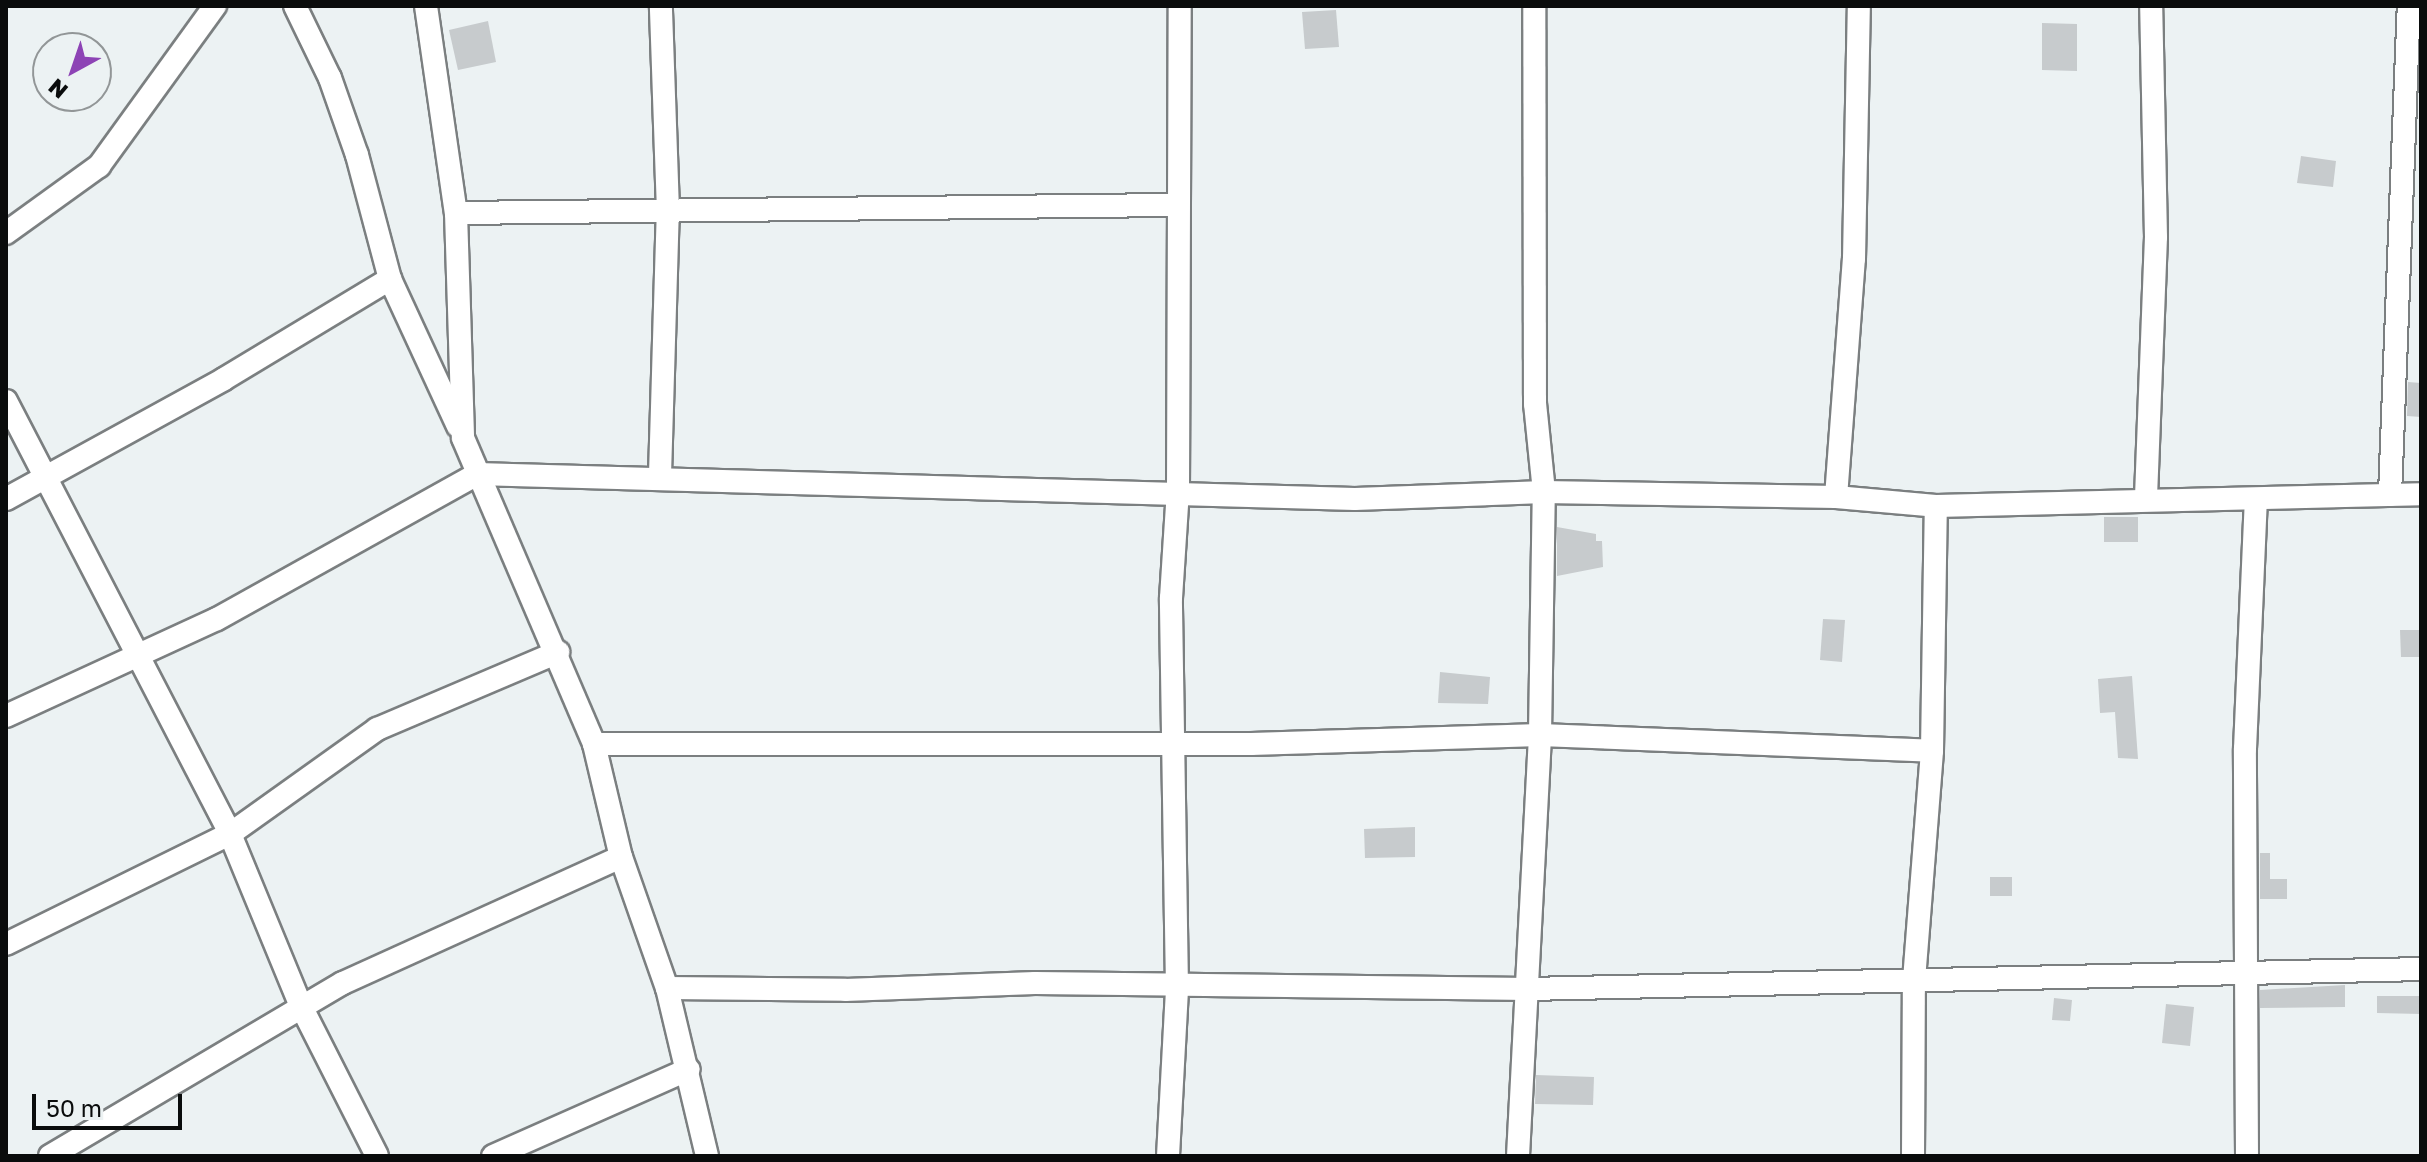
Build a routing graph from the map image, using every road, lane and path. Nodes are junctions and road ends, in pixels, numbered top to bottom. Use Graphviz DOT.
graph roads {
  1 [pos="215,6"];
  2 [pos="295,6"];
  3 [pos="426,6"];
  4 [pos="661,6"];
  5 [pos="1180,6"];
  6 [pos="1534,6"];
  7 [pos="1859,6"];
  8 [pos="2151,6"];
  9 [pos="2409,6"];
  10 [pos="1175,205"];
  11 [pos="668,211"];
  12 [pos="456,213"];
  13 [pos="6,233"];
  14 [pos="390,279"];
  15 [pos="6,401"];
  16 [pos="463,438"];
  17 [pos="477,474"];
  18 [pos="660,475"];
  19 [pos="43,483"];
  20 [pos="1178,491"];
  21 [pos="1544,492"];
  22 [pos="2421,494"];
  23 [pos="2390,495"];
  24 [pos="1836,497"];
  25 [pos="2146,497"];
  26 [pos="6,499"];
  27 [pos="2256,500"];
  28 [pos="1936,506"];
  29 [pos="558,652"];
  30 [pos="137,656"];
  31 [pos="6,716"];
  32 [pos="1540,735"];
  33 [pos="1174,743"];
  34 [pos="594,744"];
  35 [pos="1932,751"];
  36 [pos="230,834"];
  37 [pos="621,857"];
  38 [pos="6,944"];
  39 [pos="2421,969"];
  40 [pos="2243,972"];
  41 [pos="1914,980"];
  42 [pos="667,988"];
  43 [pos="1177,989"];
  44 [pos="1528,989"];
  45 [pos="301,1006"];
  46 [pos="689,1069"];
  47 [pos="50,1156"];
  48 [pos="377,1156"];
  49 [pos="493,1156"];
  50 [pos="707,1156"];
  51 [pos="1168,1156"];
  52 [pos="1518,1156"];
  53 [pos="1913,1156"];
  54 [pos="2247,1156"];
  1 -- 13 [label="street"];
  2 -- 14 [label="street"];
  3 -- 12 [label="street"];
  4 -- 11 [label="street"];
  5 -- 10 [label="street"];
  6 -- 21 [label="street"];
  7 -- 24 [label="street"];
  8 -- 25 [label="street"];
  9 -- 23 [label="street"];
  10 -- 11 [label="street"];
  10 -- 20 [label="street"];
  11 -- 12 [label="street"];
  11 -- 18 [label="street"];
  12 -- 16 [label="street"];
  14 -- 16 [label="street"];
  14 -- 19 [label="street"];
  15 -- 19 [label="street"];
  16 -- 17 [label="street"];
  17 -- 18 [label="street"];
  17 -- 29 [label="street"];
  17 -- 30 [label="street"];
  18 -- 20 [label="street"];
  19 -- 26 [label="street"];
  19 -- 30 [label="street"];
  20 -- 21 [label="street"];
  20 -- 33 [label="street"];
  21 -- 24 [label="street"];
  21 -- 32 [label="street"];
  22 -- 23 [label="street"];
  23 -- 27 [label="street"];
  24 -- 28 [label="street"];
  25 -- 27 [label="street"];
  25 -- 28 [label="street"];
  27 -- 40 [label="street"];
  28 -- 35 [label="street"];
  29 -- 34 [label="street"];
  29 -- 36 [label="street"];
  30 -- 31 [label="street"];
  30 -- 36 [label="street"];
  32 -- 33 [label="street"];
  32 -- 35 [label="street"];
  32 -- 44 [label="street"];
  33 -- 34 [label="street"];
  33 -- 43 [label="street"];
  34 -- 37 [label="street"];
  35 -- 41 [label="street"];
  36 -- 38 [label="street"];
  36 -- 45 [label="street"];
  37 -- 42 [label="street"];
  37 -- 45 [label="street"];
  39 -- 40 [label="street"];
  40 -- 41 [label="street"];
  40 -- 54 [label="street"];
  41 -- 44 [label="street"];
  41 -- 53 [label="street"];
  42 -- 43 [label="street"];
  42 -- 46 [label="street"];
  43 -- 44 [label="street"];
  43 -- 51 [label="street"];
  44 -- 52 [label="street"];
  45 -- 47 [label="street"];
  45 -- 48 [label="street"];
  46 -- 49 [label="street"];
  46 -- 50 [label="street"];
}
